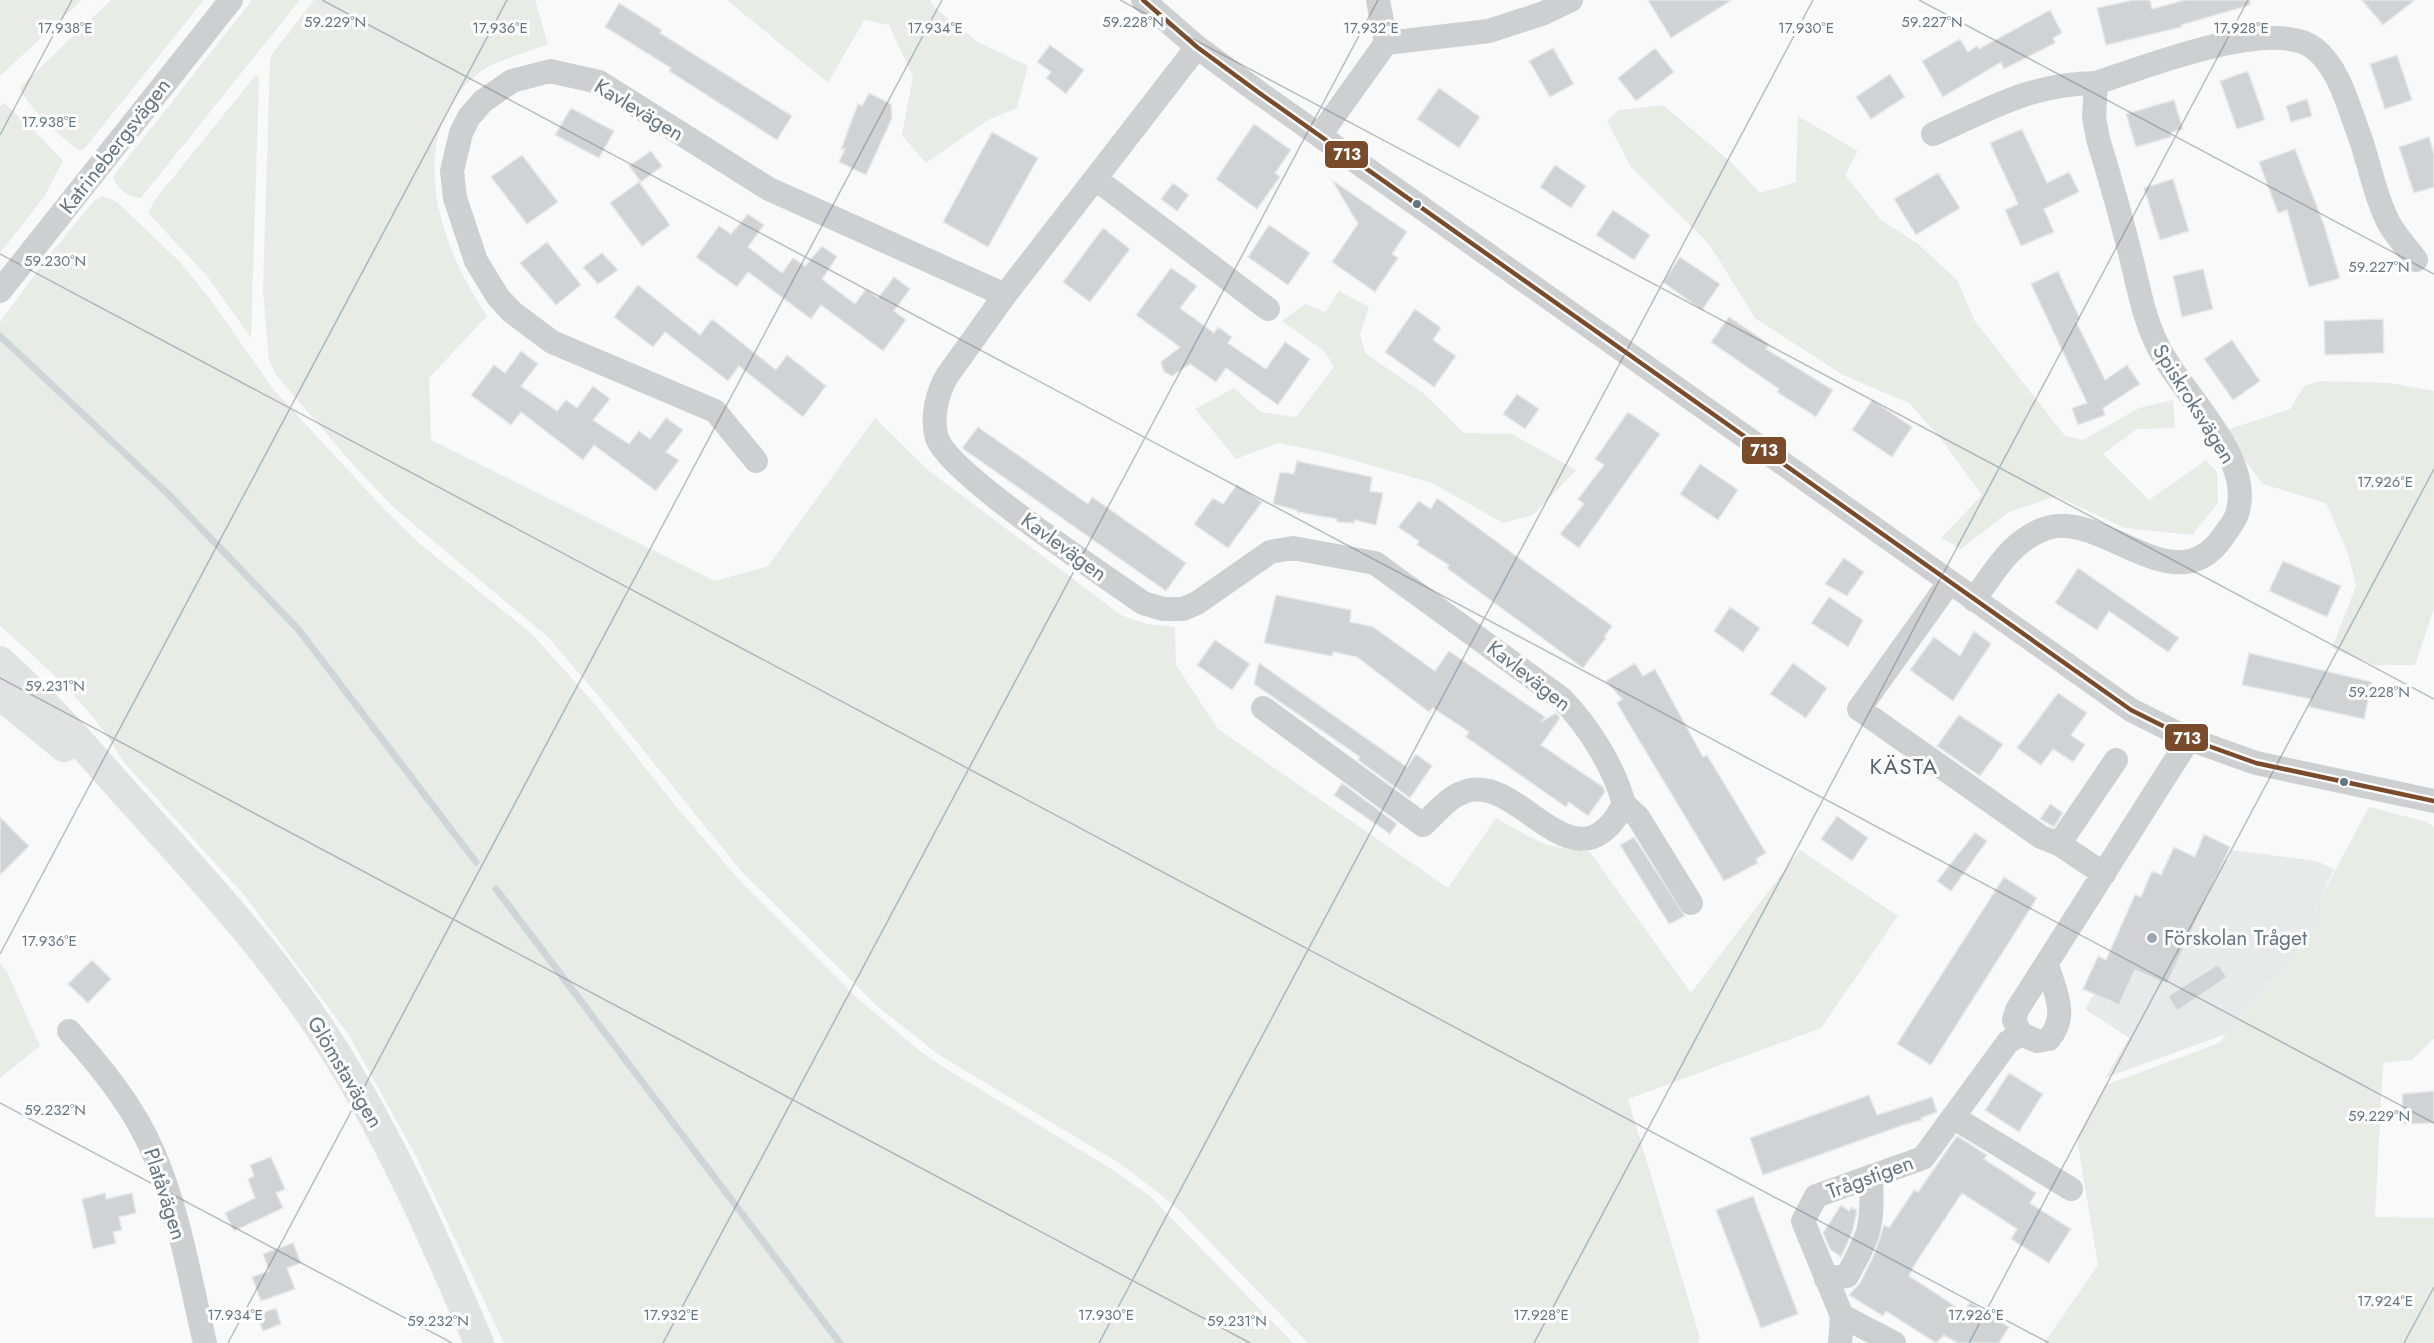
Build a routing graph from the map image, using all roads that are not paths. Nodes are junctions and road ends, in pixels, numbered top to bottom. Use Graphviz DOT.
graph roads {
  1 [pos="231,0"];
  2 [pos="1143,0"];
  3 [pos="1378,0"];
  4 [pos="1571,0"];
  5 [pos="1386,43"];
  6 [pos="1197,47"];
  7 [pos="2096,82"];
  8 [pos="1933,134"];
  9 [pos="1320,135"];
  10 [pos="1100,173"];
  11 [pos="2416,260"];
  12 [pos="1230,263"];
  13 [pos="0,291"];
  14 [pos="1005,295"];
  15 [pos="1268,309"];
  16 [pos="756,460"];
  17 [pos="1949,583"];
  18 [pos="1974,600"];
  19 [pos="0,661"];
  20 [pos="0,695"];
  21 [pos="1263,708"];
  22 [pos="2189,740"];
  23 [pos="2116,760"];
  24 [pos="2434,801"];
  25 [pos="1624,804"];
  26 [pos="161,832"];
  27 [pos="2060,844"];
  28 [pos="2104,874"];
  29 [pos="1691,903"];
  30 [pos="2047,964"];
  31 [pos="69,1031"];
  32 [pos="2021,1034"];
  33 [pos="1953,1117"];
  34 [pos="1871,1176"];
  35 [pos="2071,1189"];
  36 [pos="1826,1279"];
  37 [pos="1842,1317"];
  38 [pos="205,1343"];
  39 [pos="479,1343"];
  40 [pos="1840,1343"];
  41 [pos="1894,1343"];
  1 -- 13 [label="street, Katrinebergsvägen"];
  2 -- 6 [label="street"];
  3 -- 5 [label="street"];
  4 -- 5 [label="street"];
  5 -- 9 [label="street"];
  6 -- 9 [label="street"];
  6 -- 10 [label="street, Kavlevägen"];
  7 -- 8 [label="street"];
  7 -- 11 [label="street"];
  7 -- 18 [label="street, Spiskroksvägen"];
  9 -- 17 [label="street"];
  10 -- 12 [label="street"];
  10 -- 14 [label="street, Kavlevägen"];
  10 -- 15 [label="street"];
  14 -- 16 [label="street, Kavlevägen"];
  14 -- 25 [label="street, Kavlevägen"];
  17 -- 18 [label="street"];
  17 -- 27 [label="street"];
  18 -- 22 [label="street"];
  19 -- 26 [label="main road, Glömstavägen"];
  20 -- 26 [label="main road, Glömstavägen"];
  21 -- 25 [label="street"];
  22 -- 24 [label="street"];
  22 -- 28 [label="street"];
  23 -- 27 [label="street"];
  25 -- 29 [label="street"];
  26 -- 39 [label="main road, Glömstavägen"];
  27 -- 28 [label="street"];
  28 -- 30 [label="street"];
  30 -- 32 [label="street"];
  30 -- 32 [label="street"];
  31 -- 38 [label="street, Platåvägen"];
  32 -- 33 [label="street, Trågstigen"];
  33 -- 34 [label="street, Trågstigen"];
  33 -- 35 [label="street"];
  34 -- 36 [label="street"];
  34 -- 36 [label="street, Trågstigen"];
  36 -- 37 [label="street, Trågstigen"];
  37 -- 40 [label="street, Trågstigen"];
  37 -- 41 [label="street"];
}
